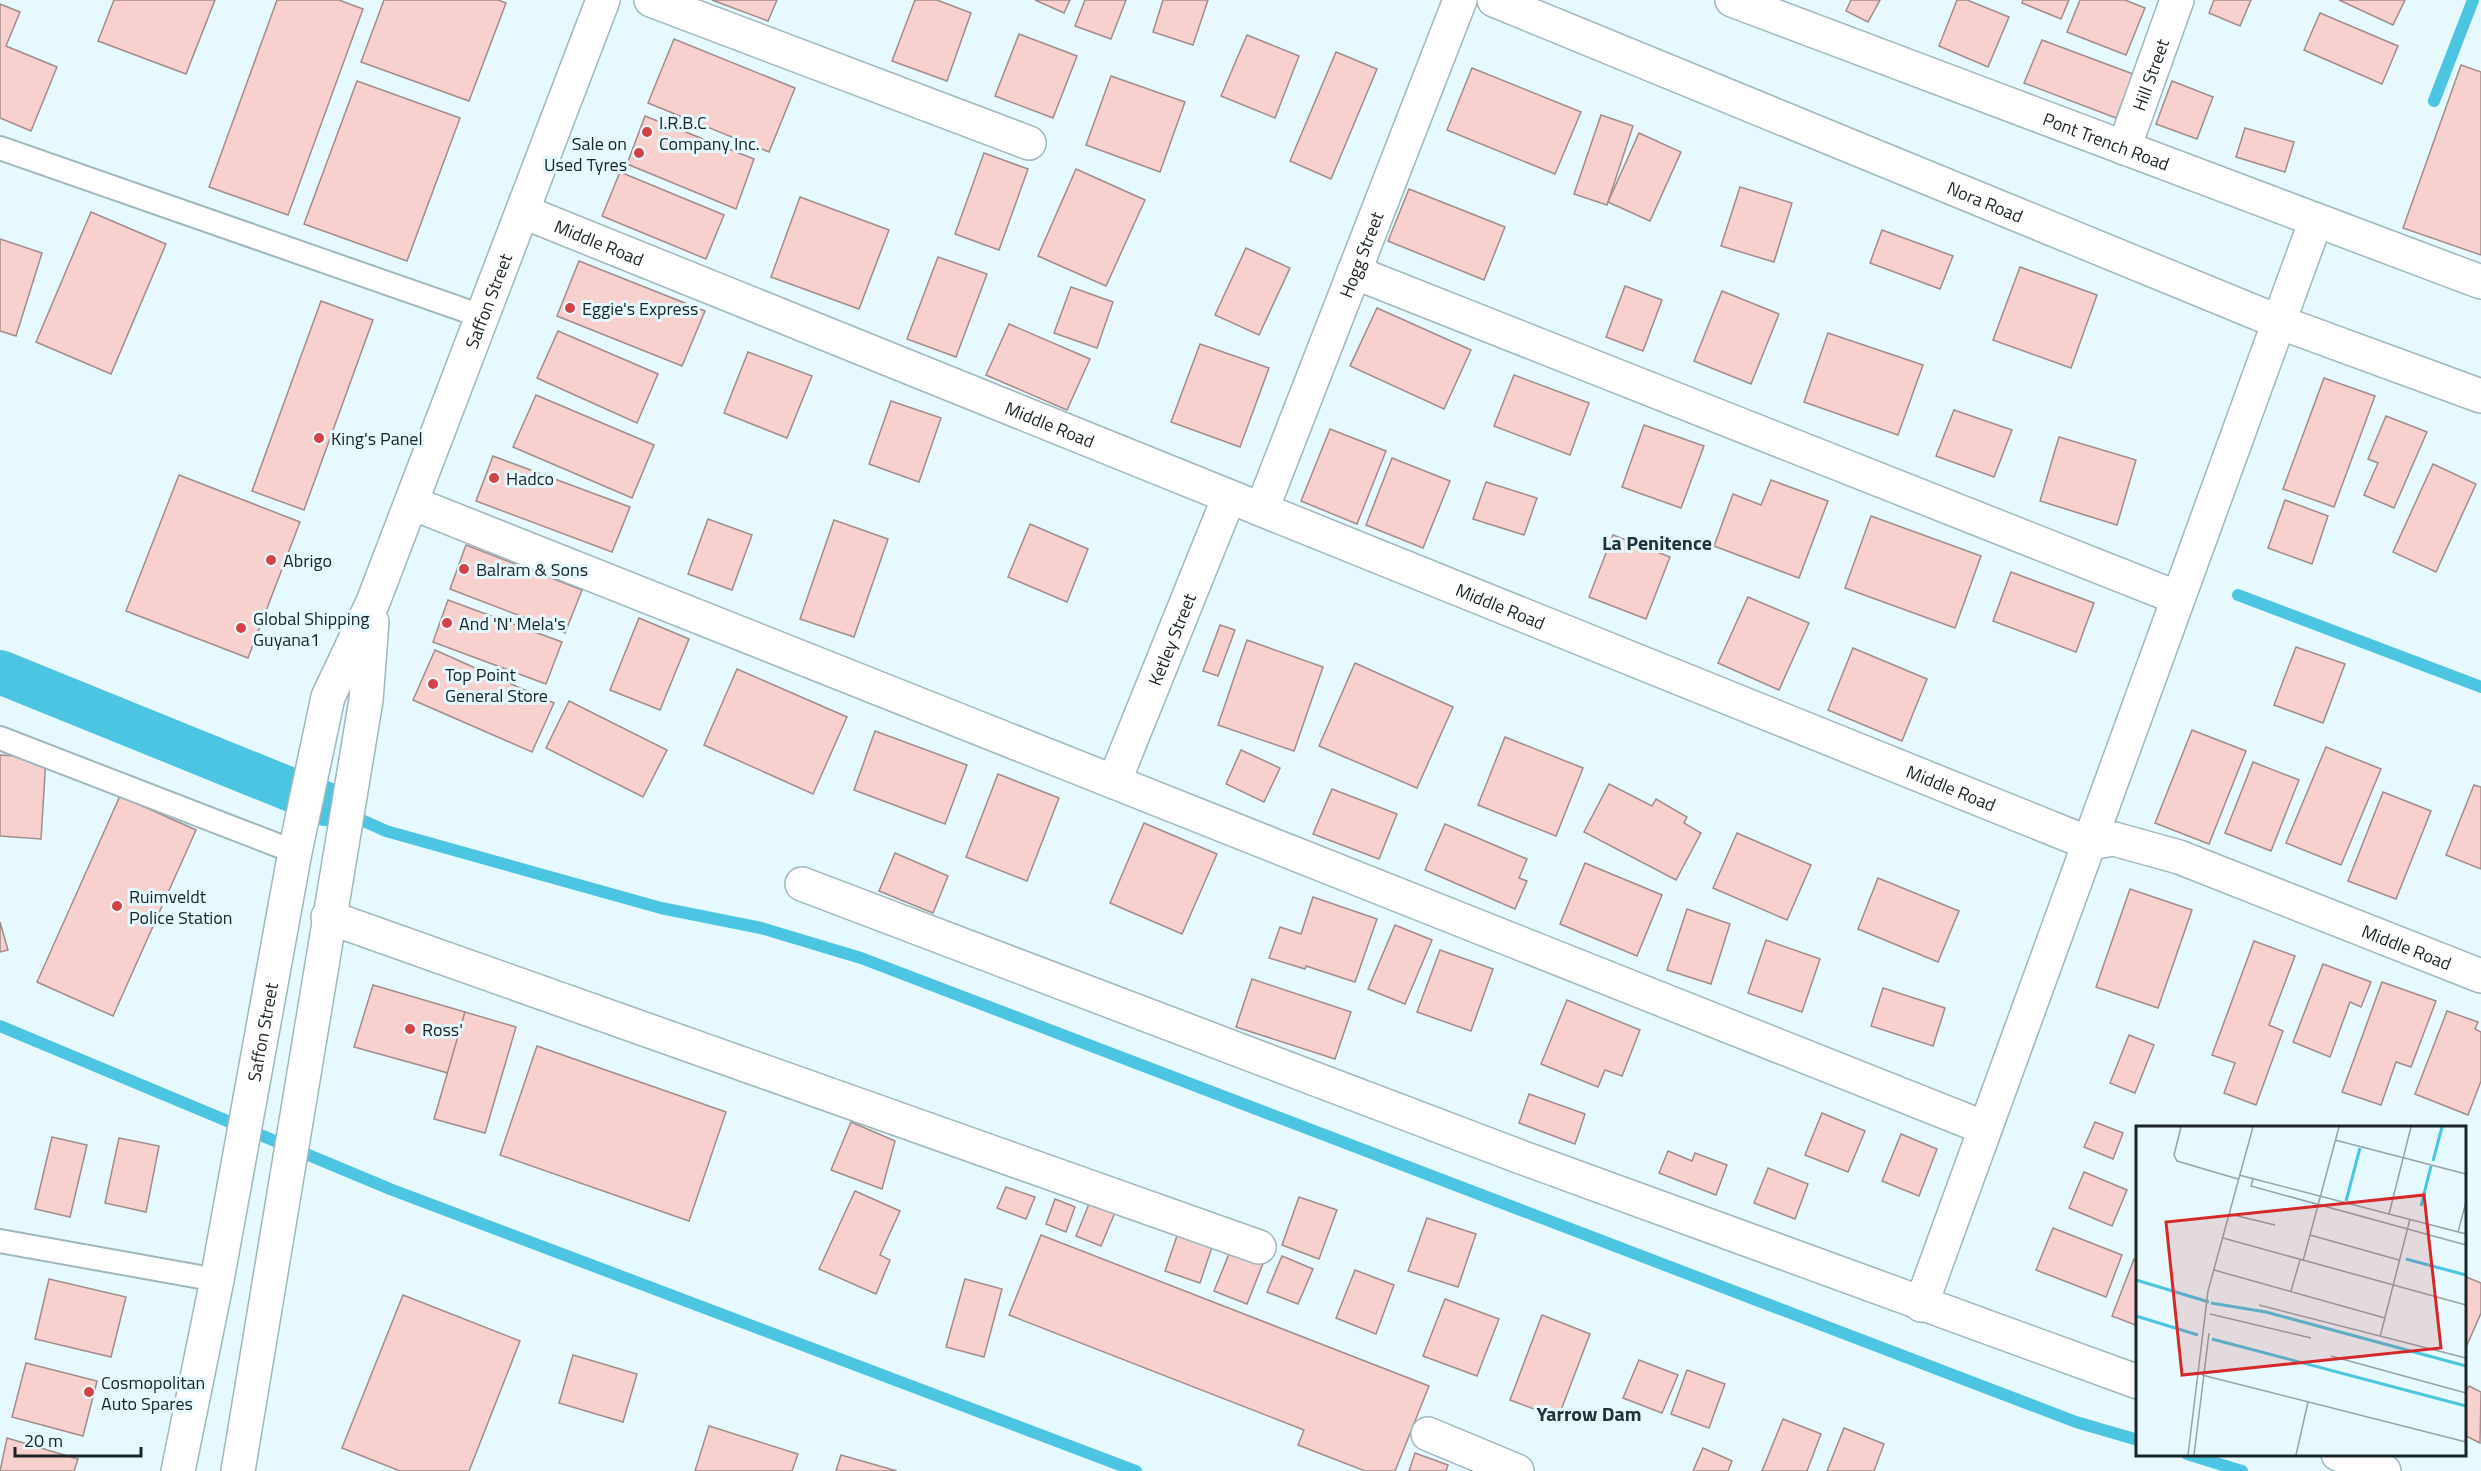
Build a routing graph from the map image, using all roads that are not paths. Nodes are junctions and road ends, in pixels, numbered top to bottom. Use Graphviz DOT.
graph roads {
  1 [pos="603,0"];
  2 [pos="651,0"];
  3 [pos="1460,0"];
  4 [pos="1494,0"];
  5 [pos="1732,0"];
  6 [pos="2177,0"];
  7 [pos="1029,143"];
  8 [pos="0,148"];
  9 [pos="2124,148"];
  10 [pos="524,212"];
  11 [pos="2316,220"];
  12 [pos="1354,272"];
  13 [pos="2481,282"];
  14 [pos="484,317"];
  15 [pos="2279,322"];
  16 [pos="2481,396"];
  17 [pos="1229,497"];
  18 [pos="412,503"];
  19 [pos="1262,509"];
  20 [pos="2178,598"];
  21 [pos="373,602"];
  22 [pos="0,738"];
  23 [pos="1114,782"];
  24 [pos="2089,843"];
  25 [pos="295,852"];
  26 [pos="802,884"];
  27 [pos="328,917"];
  28 [pos="2481,976"];
  29 [pos="1985,1128"];
  30 [pos="0,1241"];
  31 [pos="1259,1247"];
  32 [pos="217,1280"];
  33 [pos="1921,1305"];
  34 [pos="2136,1381"];
  35 [pos="1428,1434"];
  36 [pos="2341,1456"];
  37 [pos="177,1471"];
  38 [pos="238,1471"];
  39 [pos="1517,1471"];
  40 [pos="2384,1471"];
  1 -- 10 [label="street, Saffon Street"];
  2 -- 7 [label="street"];
  3 -- 12 [label="street, Hogg Street"];
  4 -- 15 [label="street, Nora Road"];
  5 -- 9 [label="street, Pont Trench Road"];
  6 -- 9 [label="street, Hill Street"];
  8 -- 14 [label="lane"];
  9 -- 11 [label="street, Pont Trench Road"];
  10 -- 14 [label="street, Saffon Street"];
  10 -- 17 [label="street, Middle Road"];
  11 -- 13 [label="street, Pont Trench Road"];
  11 -- 15 [label="street"];
  12 -- 19 [label="street, Hogg Street"];
  12 -- 20 [label="street"];
  14 -- 18 [label="street, Saffon Street"];
  15 -- 16 [label="street, Nora Road"];
  15 -- 20 [label="street"];
  17 -- 19 [label="street, Middle Road"];
  17 -- 23 [label="street, Ketley Street"];
  18 -- 21 [label="street, Saffon Street"];
  18 -- 23 [label="street"];
  19 -- 24 [label="street, Middle Road"];
  20 -- 24 [label="street"];
  21 -- 25 [label="street, Saffon Street"];
  21 -- 27 [label="street, Saffon Street"];
  22 -- 25 [label="lane"];
  23 -- 29 [label="street"];
  24 -- 28 [label="street, Middle Road"];
  24 -- 29 [label="street"];
  25 -- 32 [label="street, Saffon Street"];
  26 -- 33 [label="street"];
  27 -- 31 [label="street"];
  27 -- 38 [label="street, Saffon Street"];
  29 -- 33 [label="street"];
  30 -- 32 [label="lane"];
  32 -- 37 [label="street, Saffon Street"];
  33 -- 34 [label="street"];
  35 -- 39 [label="street"];
  36 -- 40 [label="street"];
}
